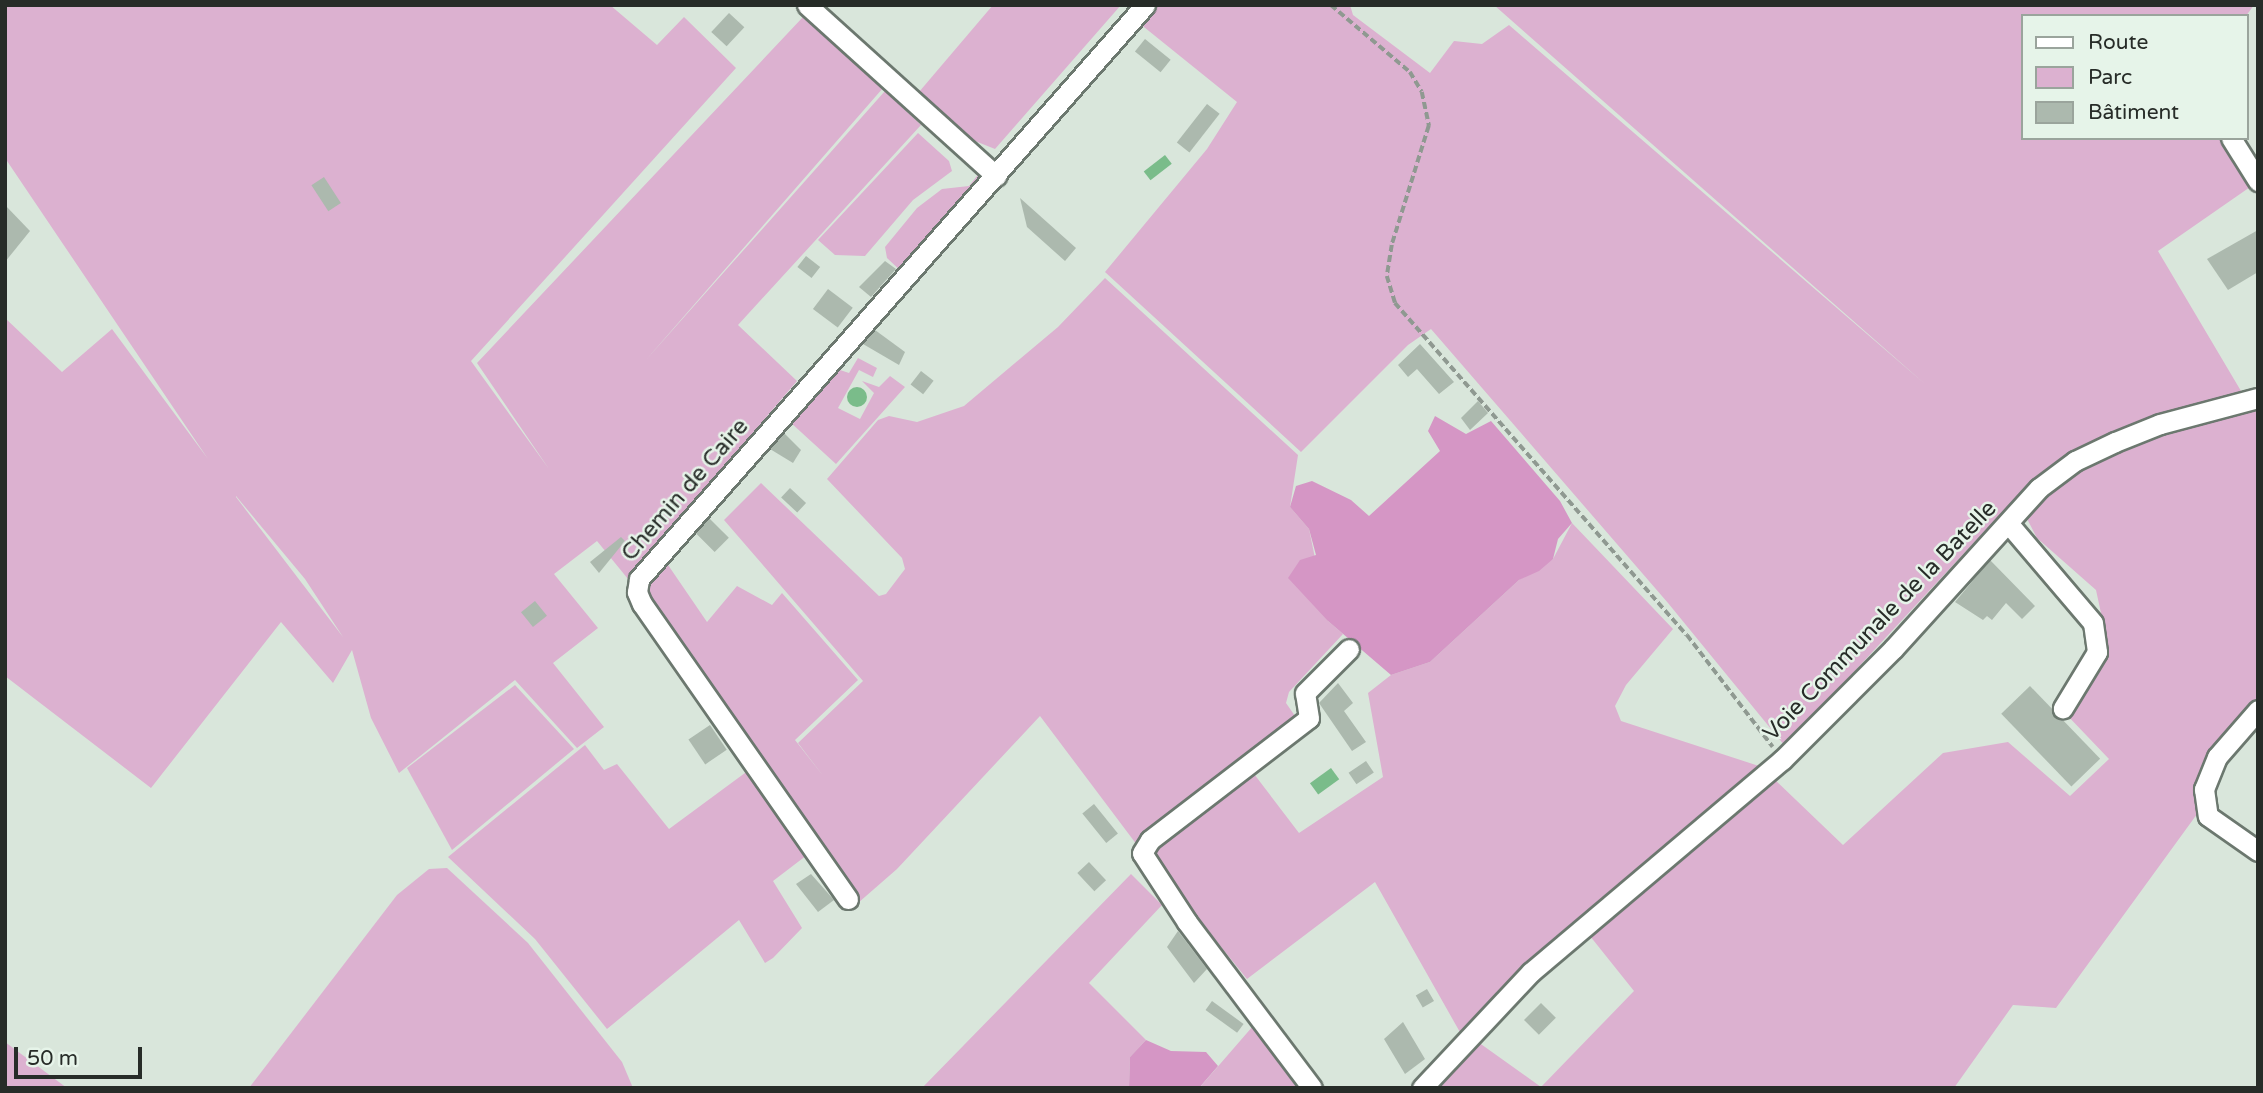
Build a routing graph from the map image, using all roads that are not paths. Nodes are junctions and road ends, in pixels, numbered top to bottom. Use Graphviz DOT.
graph roads {
  1 [pos="807,5"];
  2 [pos="1145,5"];
  3 [pos="2232,140"];
  4 [pos="996,176"];
  5 [pos="2258,181"];
  6 [pos="2258,398"];
  7 [pos="2008,523"];
  8 [pos="1349,649"];
  9 [pos="2063,708"];
  10 [pos="2258,710"];
  11 [pos="2258,851"];
  12 [pos="848,899"];
  13 [pos="1312,1088"];
  14 [pos="1422,1088"];
  1 -- 4 [label="street"];
  2 -- 4 [label="street, Chemin de Caire"];
  3 -- 5 [label="street"];
  4 -- 12 [label="street, Chemin de Caire"];
  6 -- 7 [label="street, Voie Communale de la Batelle"];
  7 -- 9 [label="street"];
  7 -- 14 [label="street, Voie Communale de la Batelle"];
  8 -- 13 [label="street"];
  10 -- 11 [label="street"];
}
